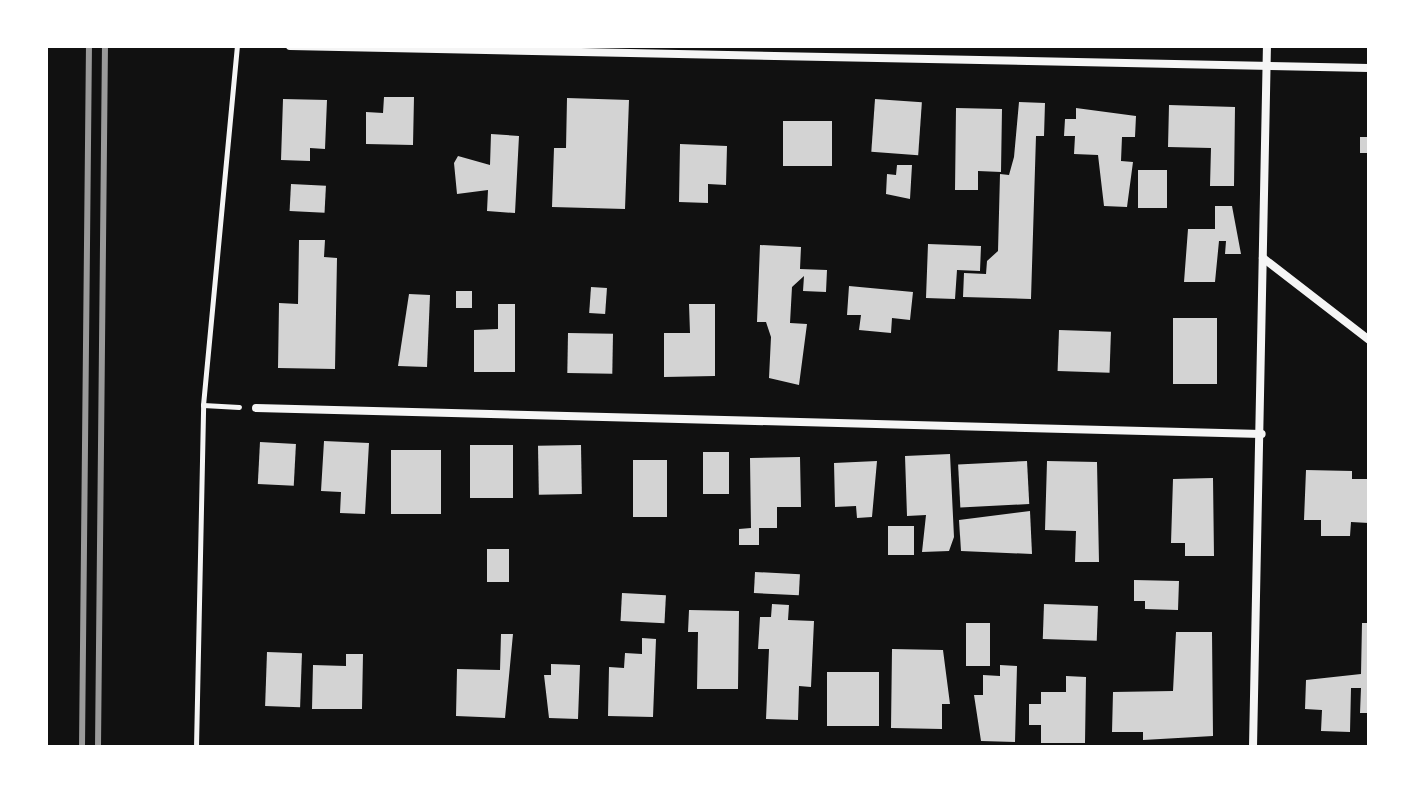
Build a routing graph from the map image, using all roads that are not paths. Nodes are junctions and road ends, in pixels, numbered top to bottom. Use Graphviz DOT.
graph roads {
  1 [pos="290,46"];
  2 [pos="587,46"];
  3 [pos="1267,46"];
  4 [pos="587,57"];
  5 [pos="1267,64"];
  6 [pos="1369,68"];
  7 [pos="1263,258"];
  8 [pos="1369,340"];
  9 [pos="256,408"];
  10 [pos="1262,434"];
  11 [pos="1253,747"];
  1 -- 4 [label="street"];
  2 -- 4 [label="street"];
  3 -- 5 [label="street"];
  4 -- 5 [label="street"];
  5 -- 6 [label="street"];
  5 -- 7 [label="street"];
  7 -- 8 [label="street"];
  7 -- 10 [label="street"];
  9 -- 10 [label="street"];
  10 -- 11 [label="street"];
}
